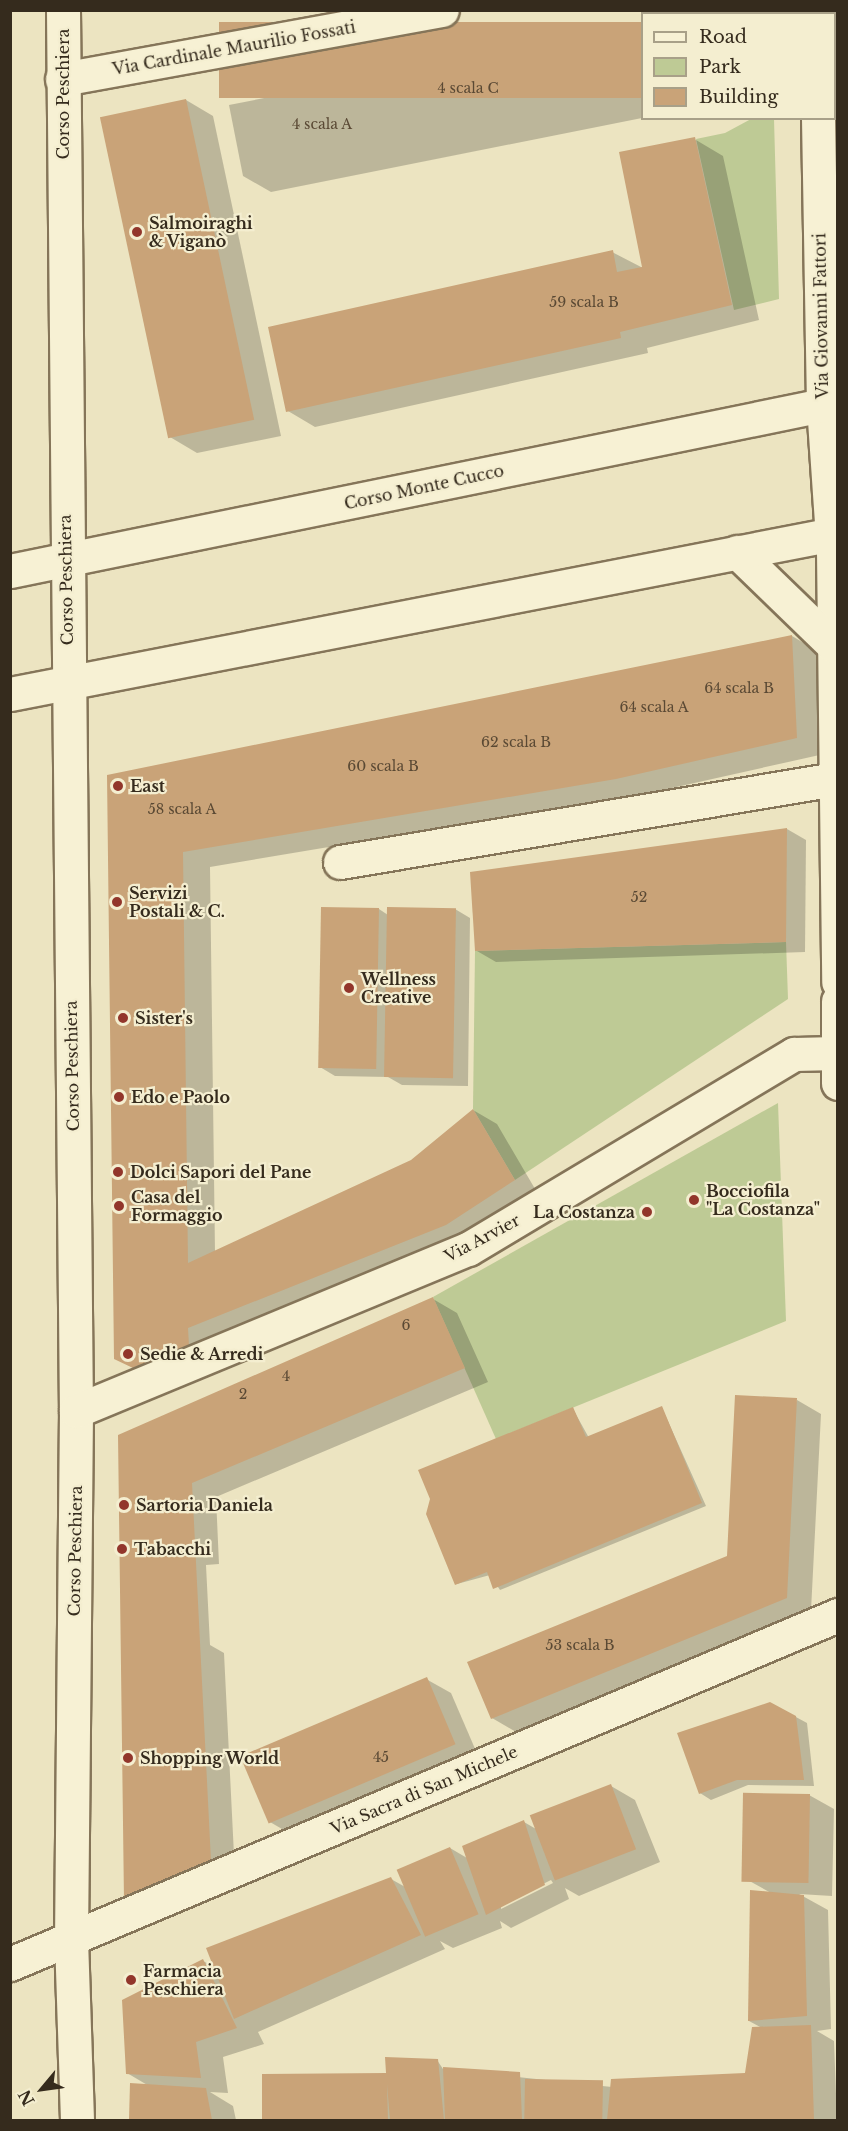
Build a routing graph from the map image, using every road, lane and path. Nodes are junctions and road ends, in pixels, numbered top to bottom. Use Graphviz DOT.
graph roads {
  1 [pos="63,10"];
  2 [pos="442,10"];
  3 [pos="62,80"];
  4 [pos="818,120"];
  5 [pos="830,404"];
  6 [pos="835,533"];
  7 [pos="737,552"];
  8 [pos="65,561"];
  9 [pos="10,571"];
  10 [pos="836,607"];
  11 [pos="834,646"];
  12 [pos="68,682"];
  13 [pos="10,694"];
  14 [pos="836,779"];
  15 [pos="340,862"];
  16 [pos="837,982"];
  17 [pos="837,1001"];
  18 [pos="837,1053"];
  19 [pos="837,1083"];
  20 [pos="76,1411"];
  21 [pos="837,1615"];
  22 [pos="71,1939"];
  23 [pos="10,1964"];
  24 [pos="76,2121"];
  1 -- 3 [label="street, Corso Peschiera"];
  2 -- 3 [label="street, Via Cardinale Maurilio Fossati"];
  3 -- 8 [label="street, Corso Peschiera"];
  4 -- 5 [label="street, Via Giovanni Fattori"];
  5 -- 6 [label="street, Via Giovanni Fattori"];
  5 -- 8 [label="street, Corso Monte Cucco"];
  6 -- 7 [label="street"];
  6 -- 10 [label="street, Via Giovanni Fattori"];
  7 -- 11 [label="street"];
  7 -- 12 [label="street"];
  8 -- 9 [label="street, Corso Monte Cucco"];
  8 -- 12 [label="street, Corso Peschiera"];
  10 -- 11 [label="street, Via Giovanni Fattori"];
  11 -- 14 [label="street, Via Giovanni Fattori"];
  12 -- 13 [label="street"];
  12 -- 20 [label="street, Corso Peschiera"];
  14 -- 15 [label="street"];
  14 -- 16 [label="street, Via Giovanni Fattori"];
  17 -- 18 [label="street"];
  18 -- 19 [label="street"];
  18 -- 20 [label="street, Via Arvier"];
  20 -- 22 [label="street, Corso Peschiera"];
  21 -- 22 [label="street, Via Sacra di San Michele"];
  22 -- 23 [label="street, Via Sacra di San Michele"];
  22 -- 24 [label="street, Corso Peschiera"];
}
